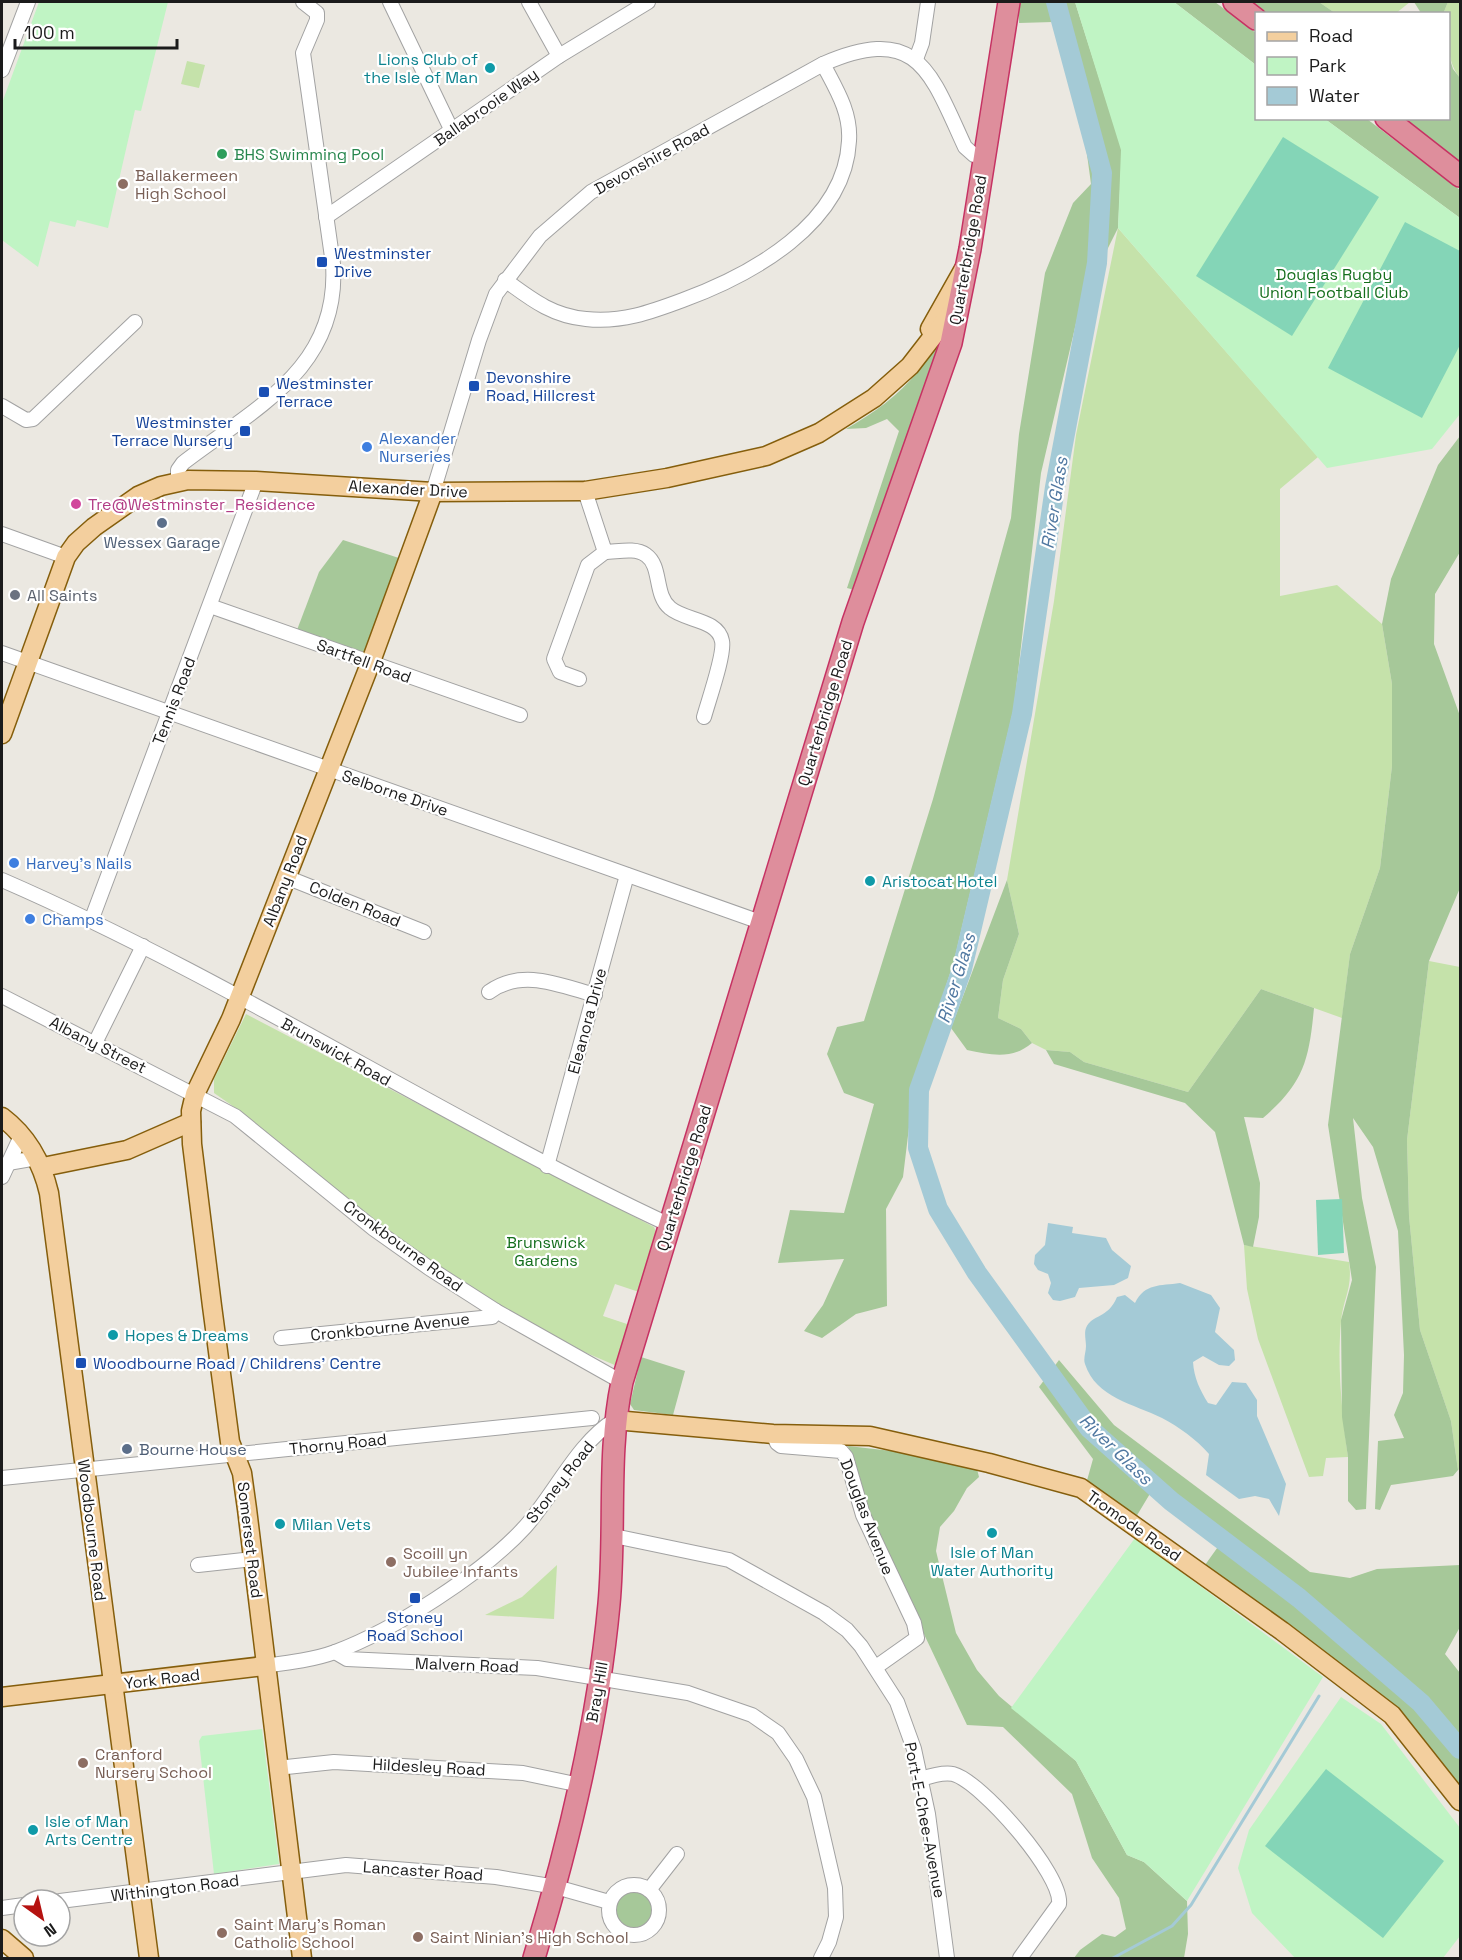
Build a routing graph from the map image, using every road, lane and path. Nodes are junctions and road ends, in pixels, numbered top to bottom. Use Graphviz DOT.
graph roads {
  1 [pos="28,2"];
  2 [pos="303,2"];
  3 [pos="390,2"];
  4 [pos="529,2"];
  5 [pos="648,2"];
  6 [pos="928,2"];
  7 [pos="1009,2"];
  8 [pos="1234,2"];
  9 [pos="1255,18"];
  10 [pos="559,56"];
  11 [pos="916,59"];
  12 [pos="823,64"];
  13 [pos="2,70"];
  14 [pos="1389,120"];
  15 [pos="452,131"];
  16 [pos="984,157"];
  17 [pos="1461,176"];
  18 [pos="326,218"];
  19 [pos="968,263"];
  20 [pos="505,280"];
  21 [pos="960,300"];
  22 [pos="135,322"];
  23 [pos="922,347"];
  24 [pos="2,406"];
  25 [pos="256,481"];
  26 [pos="178,482"];
  27 [pos="585,491"];
  28 [pos="433,492"];
  29 [pos="2,534"];
  30 [pos="605,552"];
  31 [pos="66,557"];
  32 [pos="210,606"];
  33 [pos="2,653"];
  34 [pos="28,663"];
  35 [pos="370,664"];
  36 [pos="579,680"];
  37 [pos="170,713"];
  38 [pos="520,715"];
  39 [pos="702,718"];
  40 [pos="2,734"];
  41 [pos="328,770"];
  42 [pos="627,876"];
  43 [pos="286,877"];
  44 [pos="2,880"];
  45 [pos="91,921"];
  46 [pos="763,923"];
  47 [pos="424,932"];
  48 [pos="143,946"];
  49 [pos="489,992"];
  50 [pos="595,995"];
  51 [pos="2,996"];
  52 [pos="239,998"];
  53 [pos="95,1043"];
  54 [pos="195,1094"];
  55 [pos="2,1117"];
  56 [pos="191,1122"];
  57 [pos="21,1136"];
  58 [pos="40,1162"];
  59 [pos="8,1163"];
  60 [pos="547,1166"];
  61 [pos="2,1177"];
  62 [pos="670,1225"];
  63 [pos="496,1311"];
  64 [pos="281,1338"];
  65 [pos="622,1382"];
  66 [pos="591,1418"];
  67 [pos="615,1420"];
  68 [pos="773,1434"];
  69 [pos="235,1455"];
  70 [pos="84,1470"];
  71 [pos="2,1478"];
  72 [pos="614,1536"];
  73 [pos="253,1559"];
  74 [pos="198,1565"];
  75 [pos="328,1654"];
  76 [pos="264,1666"];
  77 [pos="876,1667"];
  78 [pos="600,1679"];
  79 [pos="113,1684"];
  80 [pos="2,1697"];
  81 [pos="277,1768"];
  82 [pos="921,1779"];
  83 [pos="580,1785"];
  84 [pos="1461,1801"];
  85 [pos="676,1854"];
  86 [pos="291,1873"];
  87 [pos="555,1887"];
  88 [pos="649,1890"];
  89 [pos="140,1892"];
  90 [pos="72,1900"];
  91 [pos="609,1902"];
  92 [pos="2,1939"];
  93 [pos="24,1959"];
  94 [pos="149,1959"];
  95 [pos="302,1959"];
  96 [pos="534,1959"];
  97 [pos="821,1959"];
  98 [pos="947,1959"];
  99 [pos="1020,1959"];
  1 -- 13 [label="street"];
  2 -- 18 [label="street"];
  3 -- 15 [label="street"];
  4 -- 10 [label="street"];
  5 -- 10 [label="street, Ballabrooie Way"];
  6 -- 11 [label="street"];
  7 -- 16 [label="highway, Quarterbridge Road"];
  8 -- 9 [label="highway"];
  10 -- 15 [label="street, Ballabrooie Way"];
  11 -- 12 [label="street, Devonshire Road"];
  11 -- 16 [label="street"];
  12 -- 20 [label="street, Devonshire Road"];
  12 -- 20 [label="street"];
  14 -- 17 [label="highway"];
  15 -- 18 [label="street, Ballabrooie Way"];
  16 -- 19 [label="highway, Quarterbridge Road"];
  18 -- 26 [label="street"];
  19 -- 21 [label="highway, Quarterbridge Road"];
  19 -- 23 [label="main road, Alexander Drive"];
  20 -- 28 [label="street, Devonshire Road"];
  21 -- 23 [label="main road, Alexander Drive"];
  21 -- 46 [label="highway, Quarterbridge Road"];
  22 -- 24 [label="street"];
  23 -- 27 [label="main road, Alexander Drive"];
  25 -- 26 [label="main road, Alexander Drive"];
  25 -- 28 [label="main road, Alexander Drive"];
  25 -- 32 [label="street, Tennis Road"];
  26 -- 31 [label="main road, Alexander Drive"];
  27 -- 28 [label="main road, Alexander Drive"];
  27 -- 30 [label="street"];
  28 -- 35 [label="main road, Albany Road"];
  29 -- 31 [label="street"];
  30 -- 36 [label="street"];
  30 -- 39 [label="street"];
  31 -- 34 [label="main road, Alexander Drive"];
  32 -- 35 [label="street, Sartfell Road"];
  32 -- 37 [label="street, Tennis Road"];
  33 -- 34 [label="street, Selborne Drive"];
  34 -- 37 [label="street, Selborne Drive"];
  34 -- 40 [label="main road, Alexander Drive"];
  35 -- 38 [label="street, Sartfell Road"];
  35 -- 41 [label="main road, Albany Road"];
  37 -- 41 [label="street, Selborne Drive"];
  37 -- 45 [label="street, Tennis Road"];
  41 -- 42 [label="street, Selborne Drive"];
  41 -- 43 [label="main road, Albany Road"];
  42 -- 46 [label="street, Selborne Drive"];
  42 -- 50 [label="street, Eleanora Drive"];
  43 -- 47 [label="street, Colden Road"];
  43 -- 52 [label="main road, Albany Road"];
  44 -- 45 [label="street, Brunswick Road"];
  45 -- 48 [label="street, Brunswick Road"];
  46 -- 62 [label="highway, Quarterbridge Road"];
  48 -- 52 [label="street, Brunswick Road"];
  48 -- 53 [label="street"];
  49 -- 50 [label="street"];
  50 -- 60 [label="street, Eleanora Drive"];
  51 -- 53 [label="street, Albany Street"];
  52 -- 54 [label="main road, Albany Road"];
  52 -- 60 [label="street, Brunswick Road"];
  53 -- 54 [label="street, Albany Street"];
  54 -- 56 [label="main road, Albany Road"];
  54 -- 63 [label="street, Cronkbourne Road"];
  55 -- 57 [label="main road, Woodbourne Road"];
  56 -- 58 [label="main road"];
  56 -- 69 [label="main road, Somerset Road"];
  57 -- 58 [label="main road, Woodbourne Road"];
  57 -- 59 [label="street"];
  58 -- 59 [label="street"];
  58 -- 70 [label="main road, Woodbourne Road"];
  59 -- 61 [label="street"];
  60 -- 62 [label="street, Brunswick Road"];
  62 -- 65 [label="highway, Quarterbridge Road"];
  63 -- 64 [label="street, Cronkbourne Avenue"];
  63 -- 65 [label="street, Cronkbourne Road"];
  65 -- 67 [label="highway, Quarterbridge Road"];
  66 -- 69 [label="street, Thorny Road"];
  67 -- 68 [label="main road, Tromode Road"];
  67 -- 72 [label="highway, Bray Hill"];
  67 -- 75 [label="street, Stoney Road"];
  68 -- 77 [label="street, Douglas Avenue"];
  68 -- 84 [label="main road, Tromode Road"];
  69 -- 70 [label="street, Thorny Road"];
  69 -- 73 [label="main road, Somerset Road"];
  70 -- 71 [label="street, Thorny Road"];
  70 -- 79 [label="main road, Woodbourne Road"];
  72 -- 77 [label="street, Port-E-Chee-Avenue"];
  72 -- 78 [label="highway, Bray Hill"];
  73 -- 74 [label="street"];
  73 -- 76 [label="main road, Somerset Road"];
  75 -- 76 [label="street, York Road"];
  75 -- 78 [label="street, Malvern Road"];
  76 -- 79 [label="main road, York Road"];
  76 -- 81 [label="main road, Somerset Road"];
  77 -- 82 [label="street, Port-E-Chee-Avenue"];
  78 -- 83 [label="highway, Bray Hill"];
  78 -- 97 [label="street, Malvern Road"];
  79 -- 80 [label="main road, York Road"];
  79 -- 89 [label="main road, Woodbourne Road"];
  81 -- 83 [label="street, Hildesley Road"];
  81 -- 86 [label="main road, Somerset Road"];
  82 -- 98 [label="street, Port-E-Chee-Avenue"];
  82 -- 99 [label="street"];
  83 -- 87 [label="highway, Bray Hill"];
  85 -- 88 [label="street"];
  86 -- 87 [label="street, Lancaster Road"];
  86 -- 89 [label="street, Withington Road"];
  86 -- 95 [label="main road, Somerset Road"];
  87 -- 91 [label="street, Lancaster Road"];
  87 -- 96 [label="highway, Bray Hill"];
  88 -- 91 [label="street"];
  88 -- 91 [label="street"];
  89 -- 90 [label="street, Withington Road"];
  89 -- 94 [label="main road, Woodbourne Road"];
  92 -- 93 [label="main road"];
}
